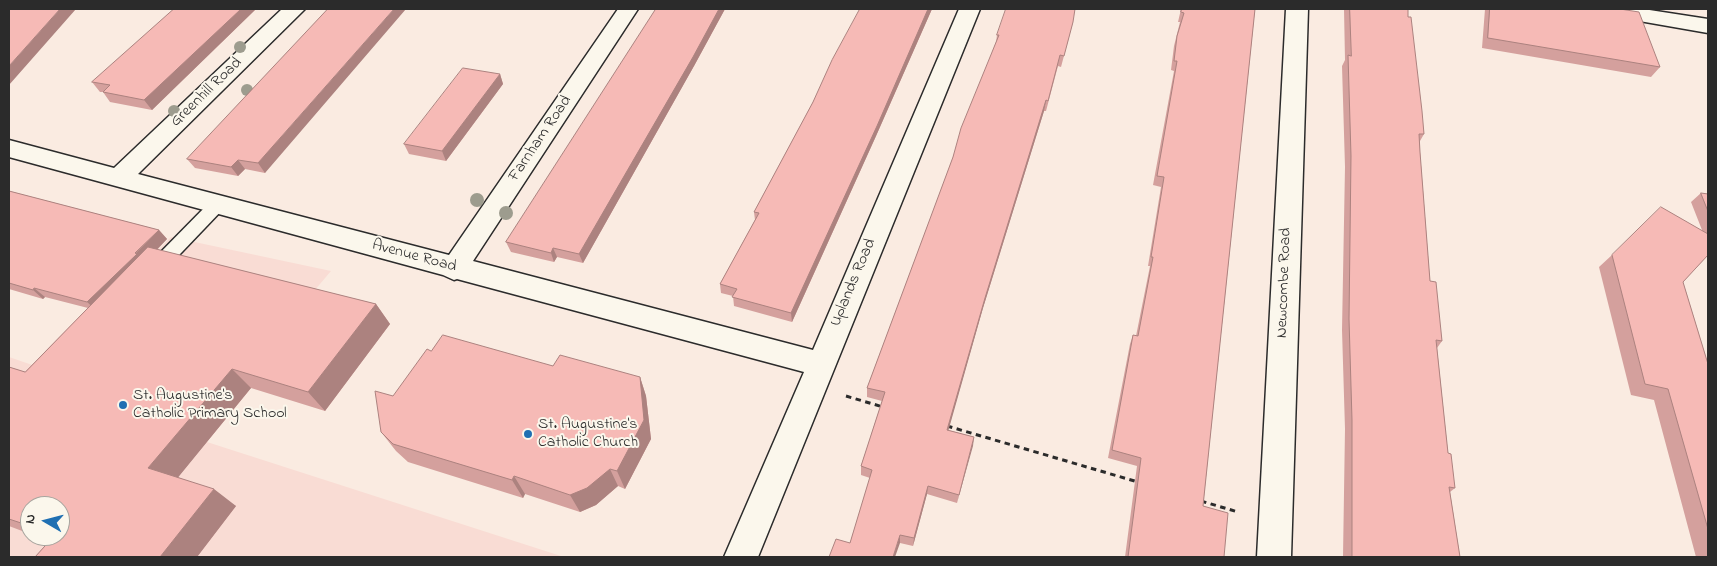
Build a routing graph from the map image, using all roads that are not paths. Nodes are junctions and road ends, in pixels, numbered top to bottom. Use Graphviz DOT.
graph roads {
  1 [pos="294,9"];
  2 [pos="628,9"];
  3 [pos="970,9"];
  4 [pos="1297,9"];
  5 [pos="1605,9"];
  6 [pos="1679,15"];
  7 [pos="1708,26"];
  8 [pos="9,149"];
  9 [pos="120,177"];
  10 [pos="219,204"];
  11 [pos="454,268"];
  12 [pos="139,284"];
  13 [pos="816,375"];
  14 [pos="741,557"];
  15 [pos="1274,557"];
  1 -- 9 [label="street, Greenhill Road"];
  2 -- 11 [label="street, Farnham Road"];
  3 -- 13 [label="street, Uplands Road"];
  4 -- 15 [label="street, Newcombe Road"];
  5 -- 6 [label="street"];
  6 -- 7 [label="street"];
  8 -- 9 [label="street, Avenue Road"];
  9 -- 10 [label="street, Avenue Road"];
  10 -- 11 [label="street, Avenue Road"];
  10 -- 12 [label="lane"];
  11 -- 13 [label="street, Avenue Road"];
  13 -- 14 [label="street, Uplands Road"];
}
